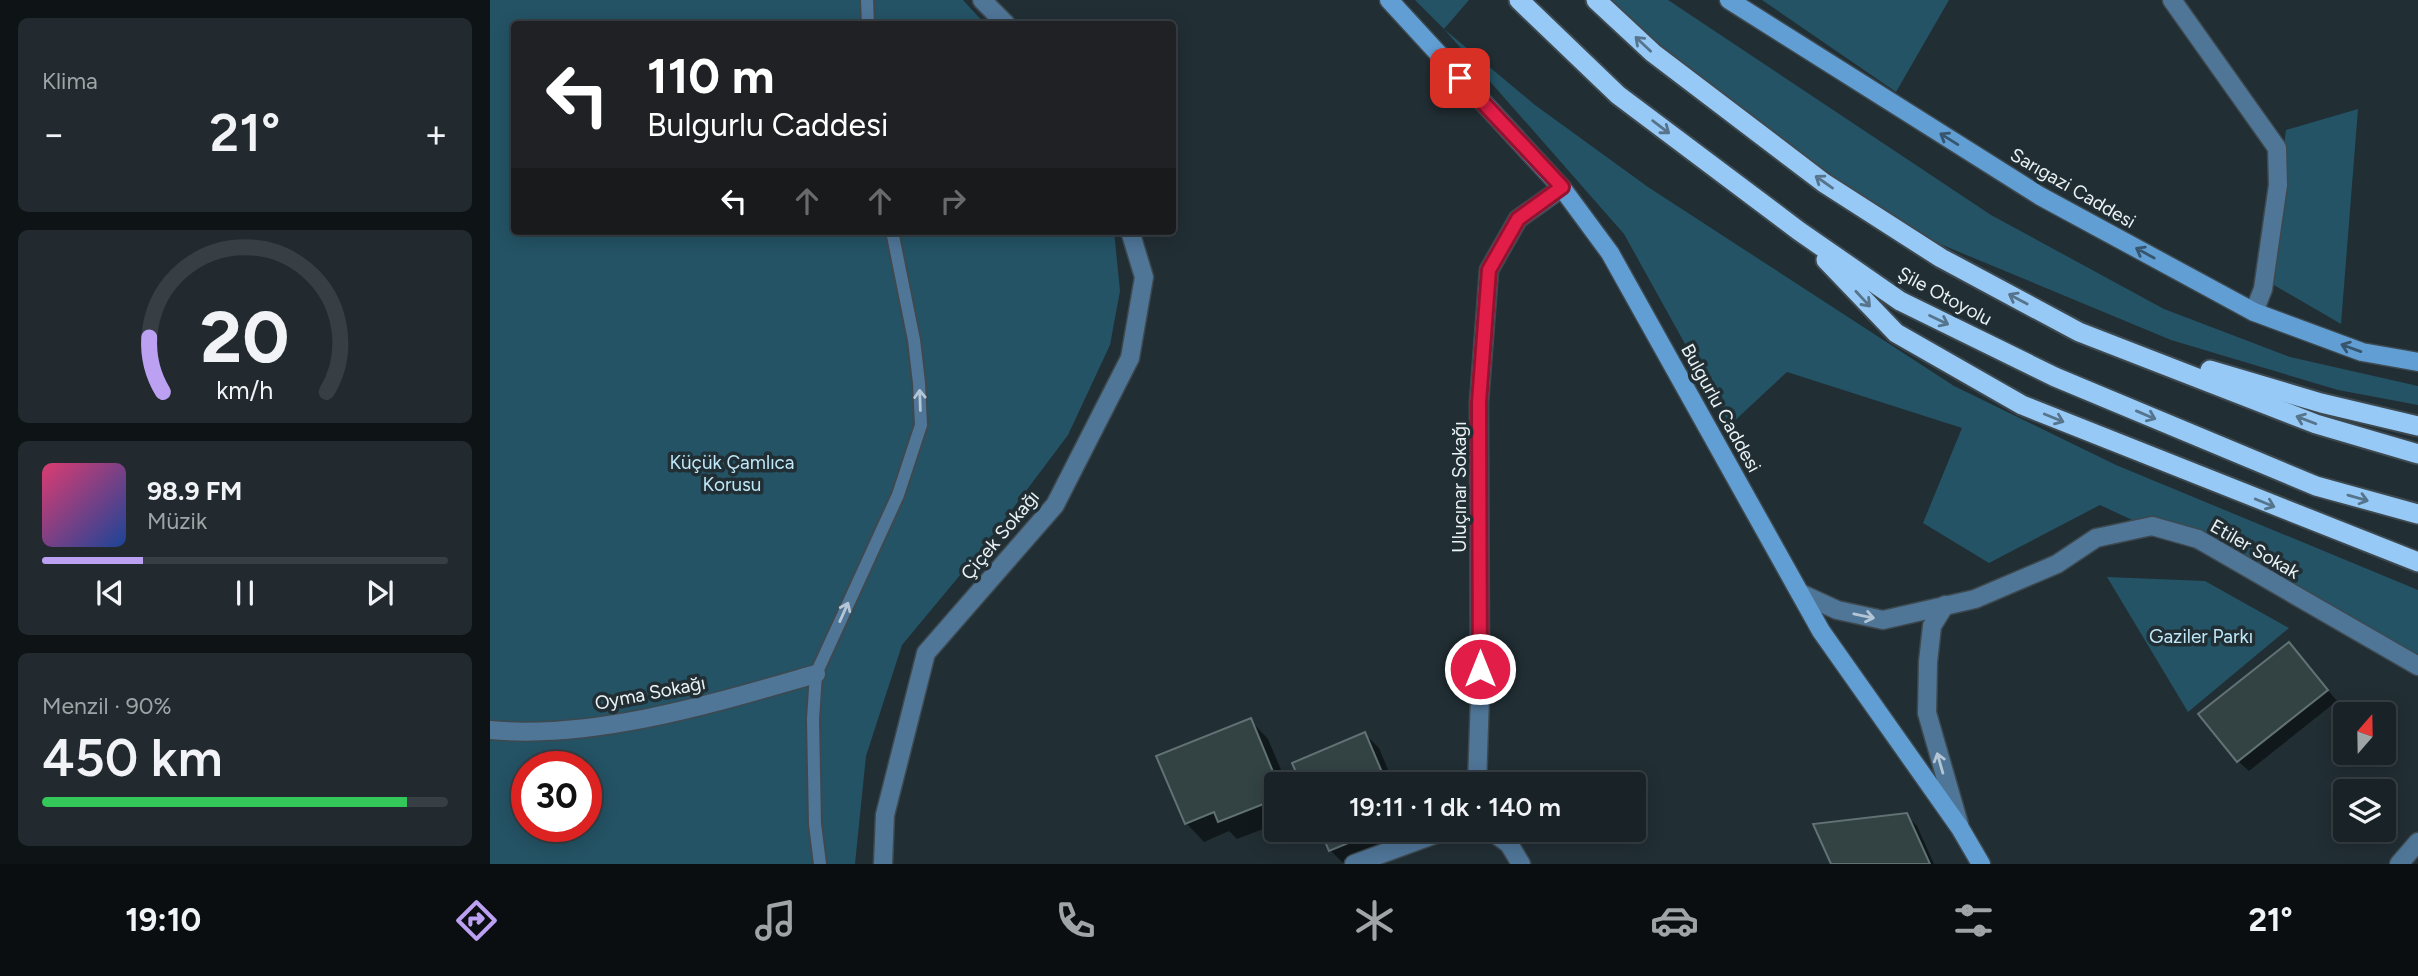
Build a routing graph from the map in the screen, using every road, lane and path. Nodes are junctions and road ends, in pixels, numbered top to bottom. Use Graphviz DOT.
graph roads {
  1 [pos="867,0"];
  2 [pos="982,0"];
  3 [pos="1389,0"];
  4 [pos="1519,0"];
  5 [pos="1596,0"];
  6 [pos="1729,0"];
  7 [pos="2172,0"];
  8 [pos="868,21"];
  9 [pos="1003,21"];
  10 [pos="1562,187"];
  11 [pos="1799,231"];
  12 [pos="893,235"];
  13 [pos="1131,235"];
  14 [pos="2254,312"];
  15 [pos="2079,331"];
  16 [pos="2418,362"];
  17 [pos="2418,426"];
  18 [pos="2418,454"];
  19 [pos="2418,514"];
  20 [pos="2418,562"];
  21 [pos="1800,593"];
  22 [pos="1945,606"];
  23 [pos="2418,666"];
  24 [pos="816,674"];
  25 [pos="490,730"];
  26 [pos="1483,772"];
  27 [pos="1960,828"];
  28 [pos="1414,842"];
  29 [pos="1512,842"];
  30 [pos="2418,842"];
  31 [pos="820,864"];
  32 [pos="883,864"];
  33 [pos="1354,864"];
  34 [pos="1521,864"];
  35 [pos="1981,864"];
  36 [pos="2399,864"];
  1 -- 8 [label="lane"];
  2 -- 9 [label="street"];
  3 -- 10 [label="main road, Bulgurlu Caddesi"];
  4 -- 11 [label="highway, Şile Otoyolu, one-way"];
  15 -- 5 [label="highway, Şile Otoyolu, one-way"];
  14 -- 6 [label="main road, Sarıgazi Caddesi, one-way"];
  7 -- 14 [label="street"];
  10 -- 21 [label="main road, Bulgurlu Caddesi"];
  10 -- 26 [label="street, Uluçınar Sokağı"];
  11 -- 19 [label="highway, Şile Otoyolu, one-way"];
  11 -- 20 [label="highway, one-way"];
  24 -- 12 [label="lane, one-way"];
  13 -- 32 [label="street, Çiçek Sokağı"];
  16 -- 14 [label="main road, Sarıgazi Caddesi, one-way"];
  15 -- 17 [label="highway"];
  18 -- 15 [label="highway, Şile Otoyolu, one-way"];
  21 -- 22 [label="street, Etiler Sokak, one-way"];
  21 -- 27 [label="main road, Bulgurlu Caddesi"];
  22 -- 23 [label="street, Etiler Sokak"];
  27 -- 22 [label="street, one-way"];
  24 -- 25 [label="street, Oyma Sokağı"];
  24 -- 31 [label="lane"];
  27 -- 35 [label="main road, Bulgurlu Caddesi"];
  28 -- 33 [label="street"];
  29 -- 34 [label="street"];
  30 -- 36 [label="street"];
}
